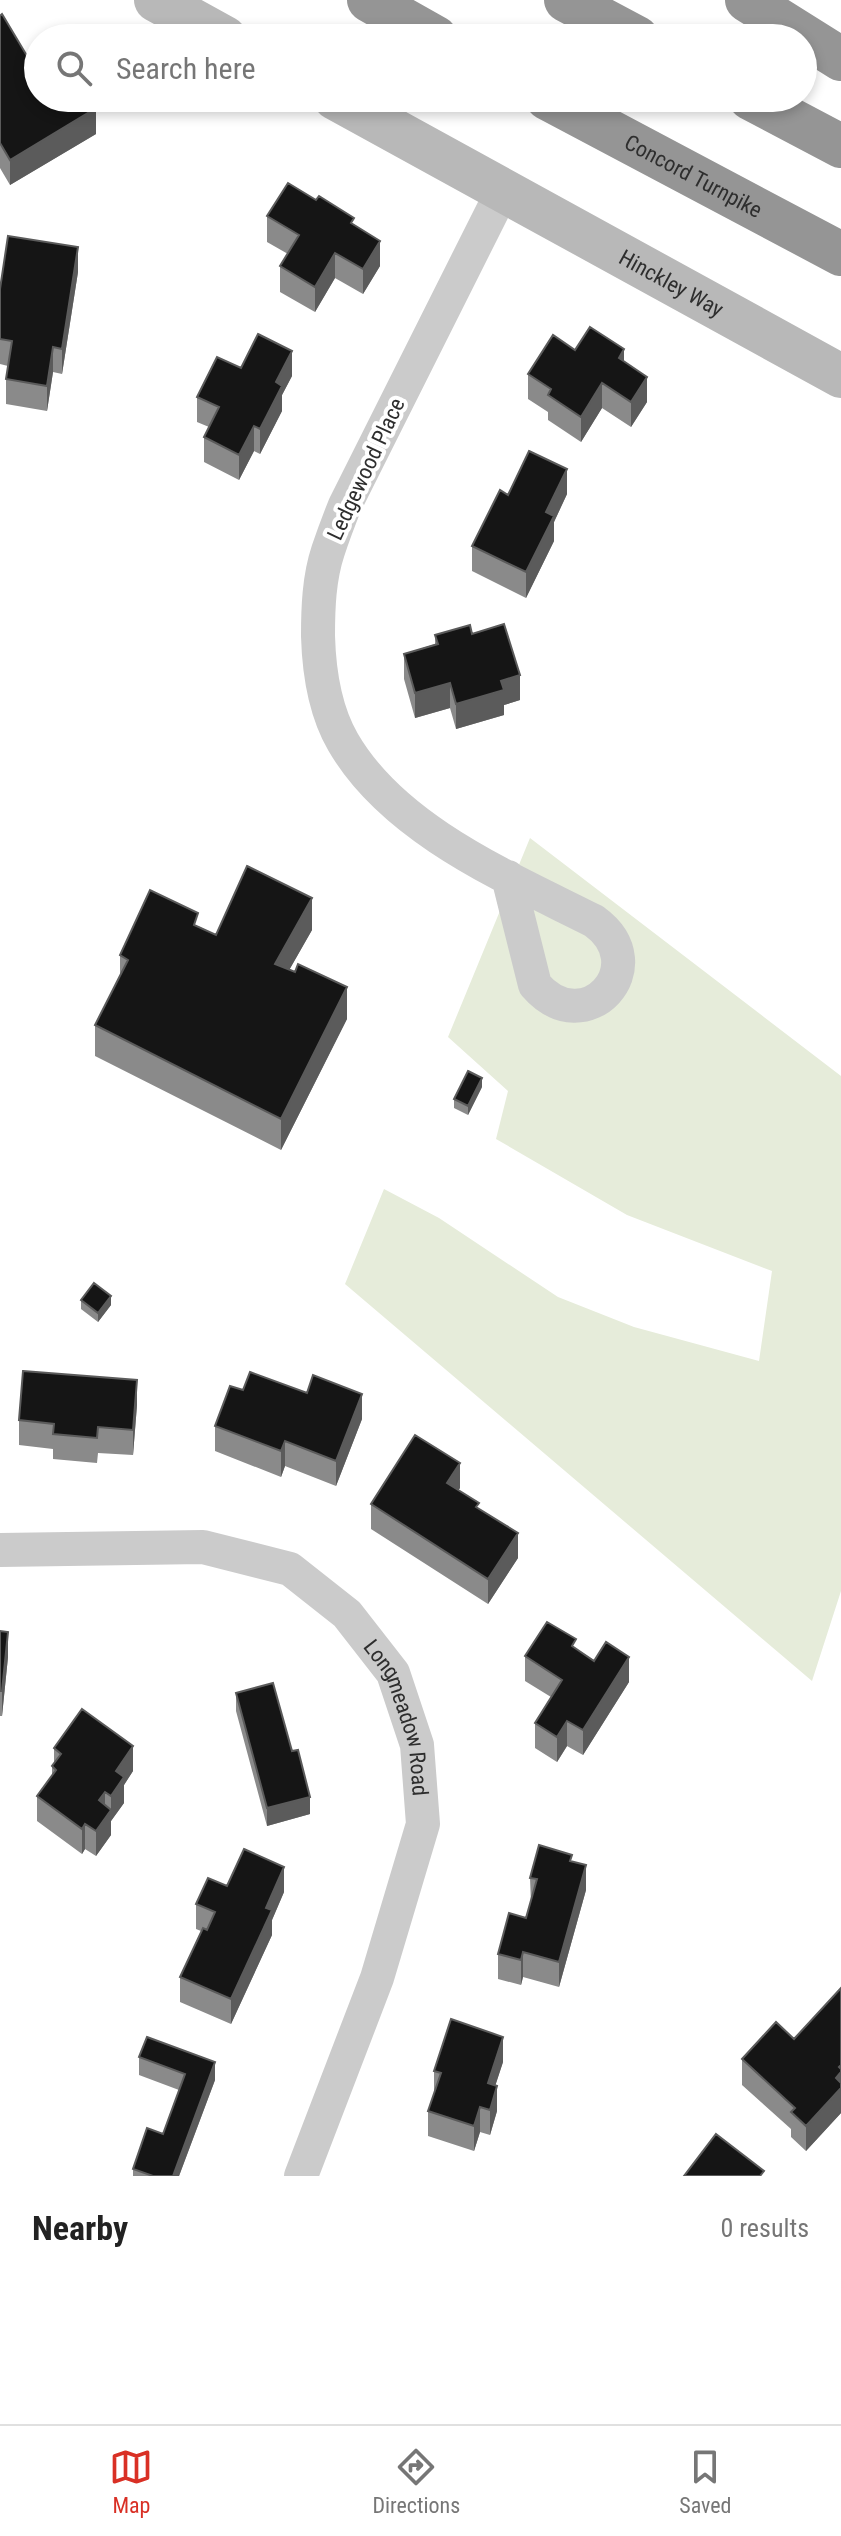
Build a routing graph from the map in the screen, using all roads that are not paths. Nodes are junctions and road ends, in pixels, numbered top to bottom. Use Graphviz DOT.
graph roads {
  1 [pos="156,0"];
  2 [pos="369,0"];
  3 [pos="566,0"];
  4 [pos="747,0"];
  5 [pos="200,24"];
  6 [pos="411,24"];
  7 [pos="611,24"];
  8 [pos="785,24"];
  9 [pos="817,44"];
  10 [pos="841,59"];
  11 [pos="361,112"];
  12 [pos="573,112"];
  13 [pos="777,112"];
  14 [pos="841,146"];
  15 [pos="503,190"];
  16 [pos="841,254"];
  17 [pos="841,376"];
  18 [pos="508,877"];
  19 [pos="0,1550"];
  20 [pos="301,2176"];
  1 -- 5 [label="main road"];
  2 -- 6 [label="highway"];
  3 -- 7 [label="highway"];
  4 -- 8 [label="highway"];
  9 -- 10 [label="highway"];
  11 -- 15 [label="main road"];
  12 -- 16 [label="highway, Concord Turnpike"];
  13 -- 14 [label="highway"];
  15 -- 17 [label="main road, Hinckley Way"];
  15 -- 18 [label="street, Ledgewood Place"];
  19 -- 20 [label="street, Longmeadow Road"];
}
